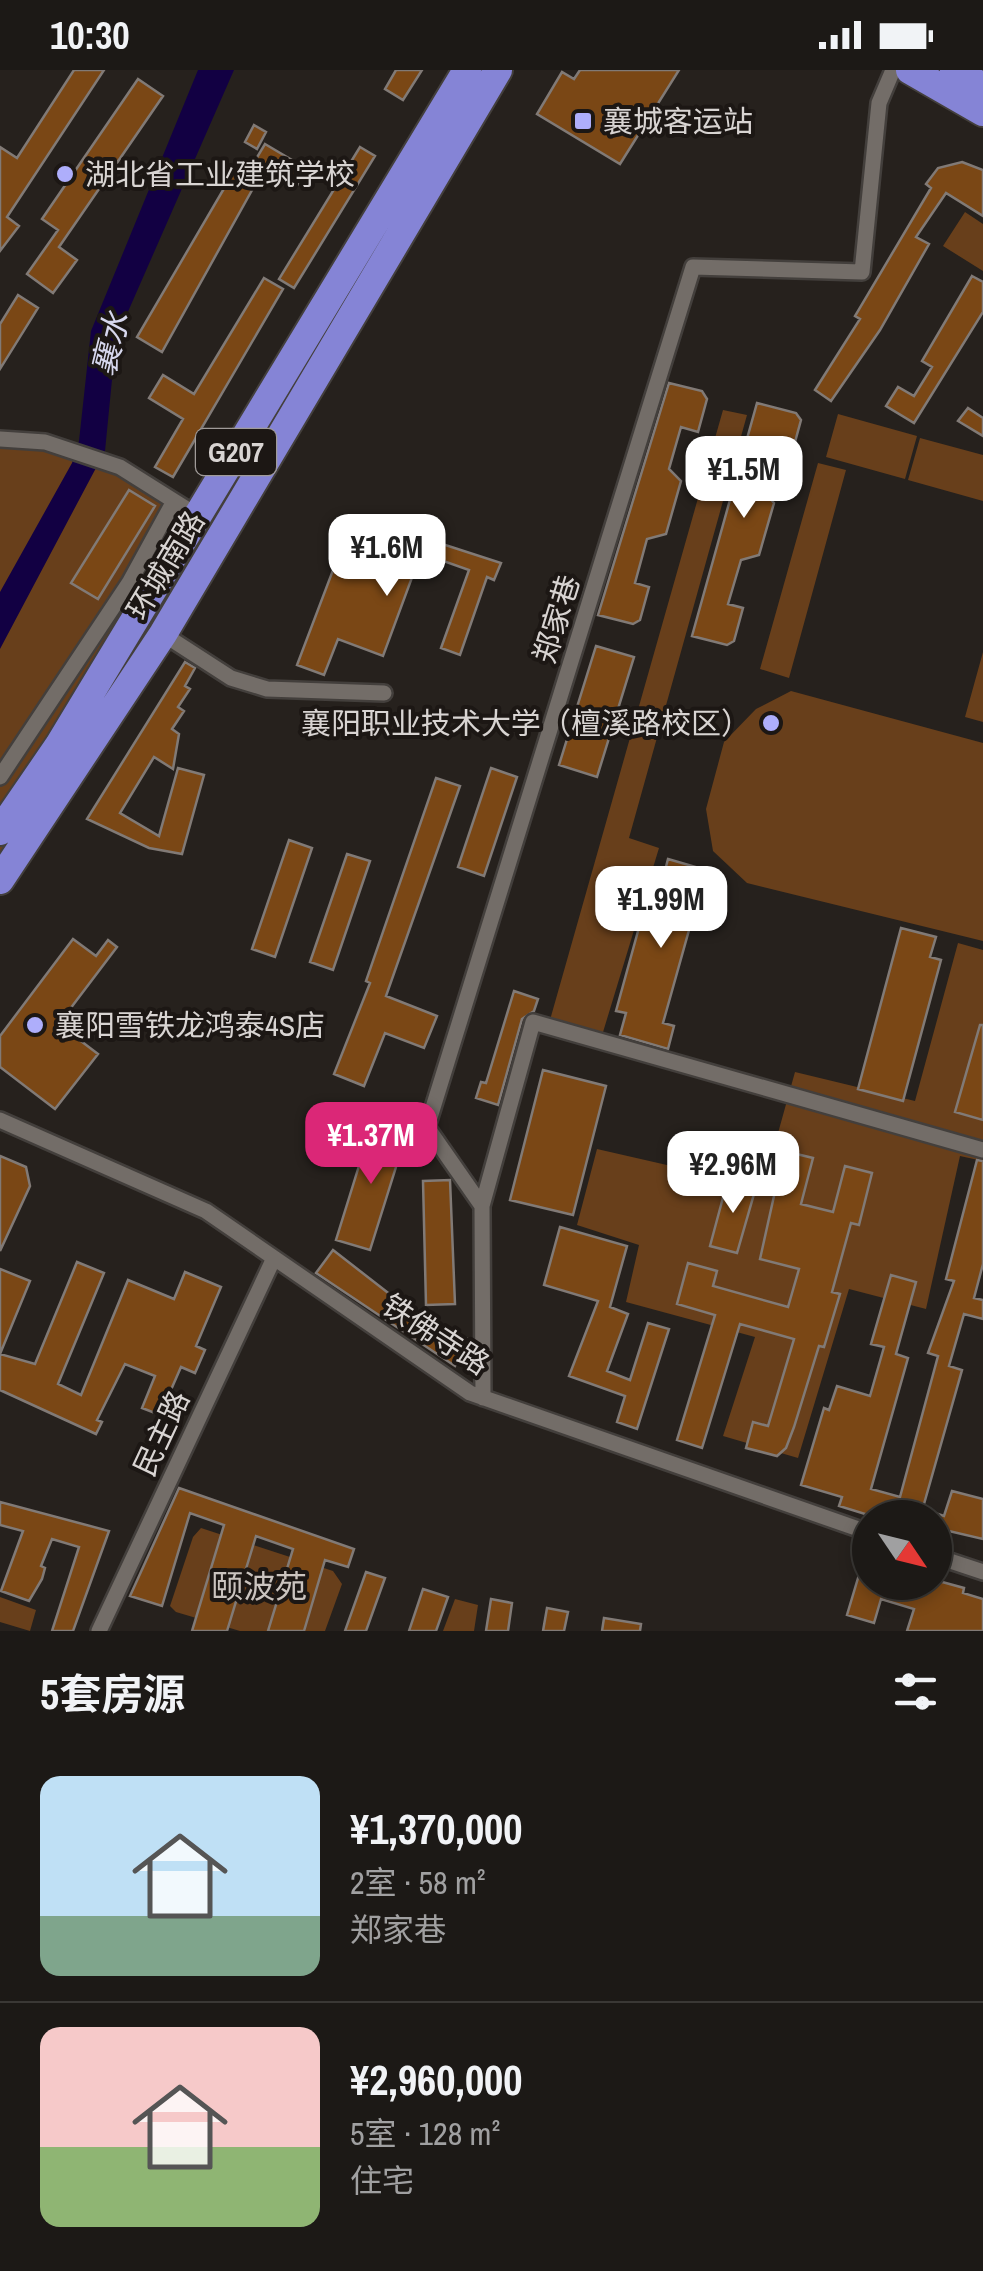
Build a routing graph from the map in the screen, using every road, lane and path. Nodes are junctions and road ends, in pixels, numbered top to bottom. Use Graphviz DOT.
graph roads {
  1 [pos="467,70"];
  2 [pos="498,70"];
  3 [pos="893,70"];
  4 [pos="910,70"];
  5 [pos="954,70"];
  6 [pos="983,87"];
  7 [pos="983,112"];
  8 [pos="0,439"];
  9 [pos="186,508"];
  10 [pos="163,634"];
  11 [pos="384,693"];
  12 [pos="0,777"];
  13 [pos="0,831"];
  14 [pos="0,880"];
  15 [pos="0,1120"];
  16 [pos="983,1150"];
  17 [pos="482,1206"];
  18 [pos="274,1258"];
  19 [pos="484,1398"];
  20 [pos="852,1527"];
  21 [pos="952,1562"];
  22 [pos="983,1572"];
  23 [pos="99,1631"];
  1 -- 9 [label="highway, 环城南路 / G207"];
  2 -- 10 [label="highway, 环城南路"];
  3 -- 17 [label="street, 郑家巷"];
  4 -- 7 [label="highway"];
  5 -- 6 [label="highway"];
  8 -- 9 [label="street"];
  9 -- 12 [label="street"];
  9 -- 13 [label="highway, 环城南路 / G207"];
  10 -- 11 [label="street"];
  10 -- 14 [label="highway, 环城南路"];
  15 -- 18 [label="street, 铁佛寺路"];
  16 -- 17 [label="street"];
  17 -- 19 [label="street"];
  18 -- 19 [label="street, 铁佛寺路"];
  18 -- 23 [label="street, 民主路"];
  19 -- 20 [label="street, 铁佛寺路"];
  21 -- 22 [label="street"];
}
